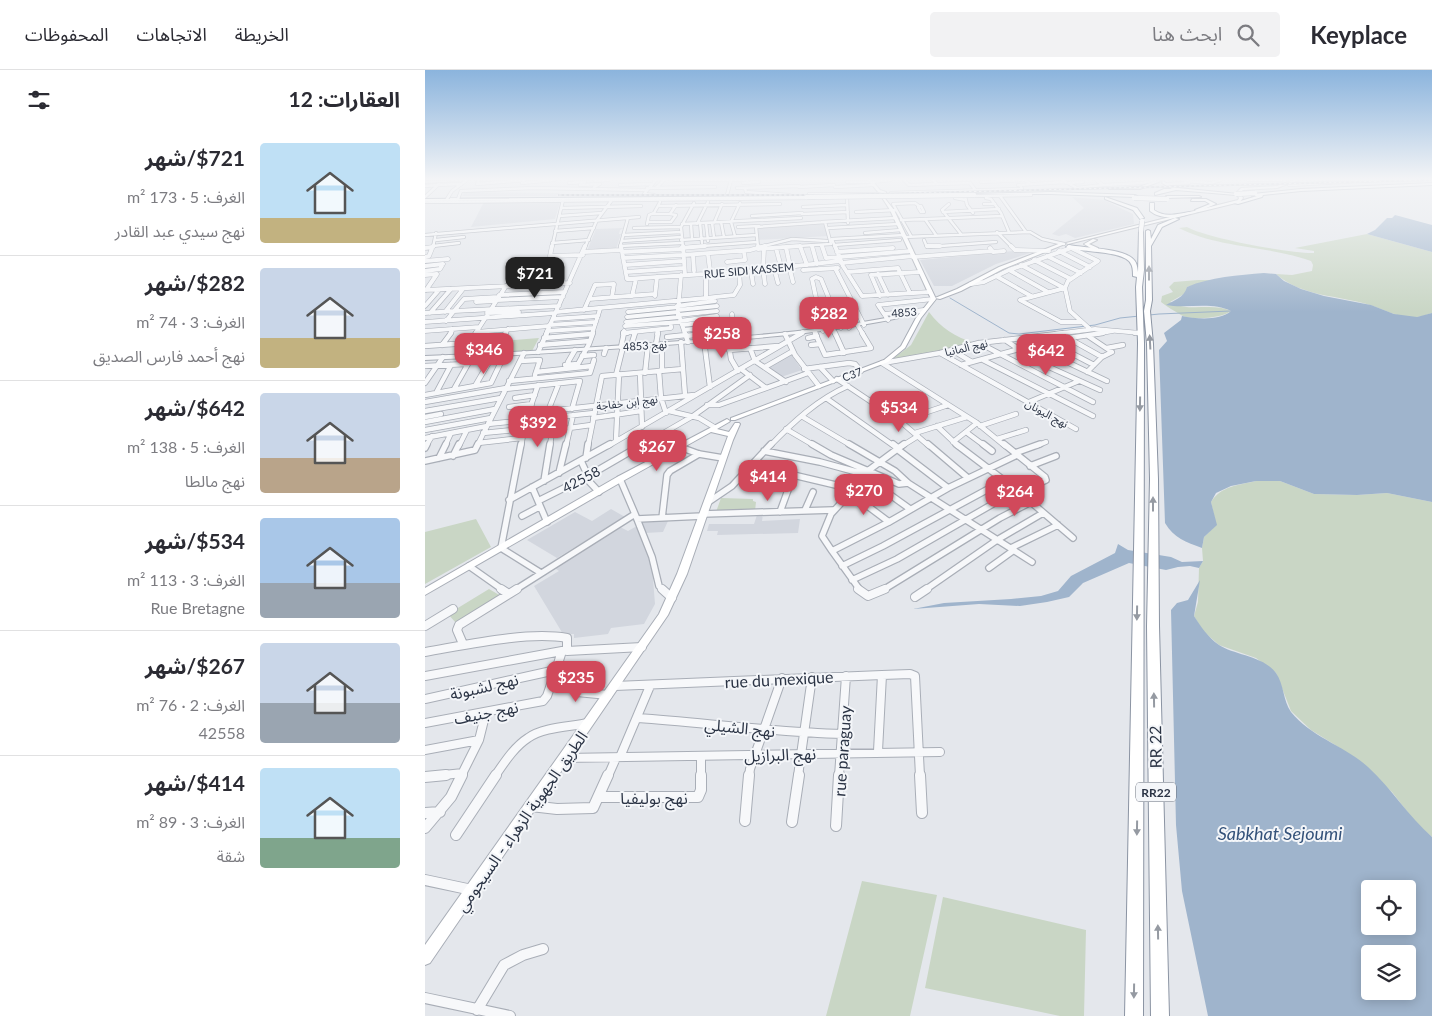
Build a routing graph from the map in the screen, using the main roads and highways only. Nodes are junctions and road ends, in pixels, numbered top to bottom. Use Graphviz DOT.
graph roads {
  1 [pos="899,224"];
  2 [pos="1142,224"];
  3 [pos="1147,224"];
  4 [pos="1148,224"];
  5 [pos="1151,224"];
  6 [pos="1164,224"];
  7 [pos="1101,237"];
  8 [pos="1141,242"];
  9 [pos="1068,245"];
  10 [pos="1149,246"];
  11 [pos="1096,249"];
  12 [pos="1139,287"];
  13 [pos="957,291"];
  14 [pos="935,298"];
  15 [pos="1144,318"];
  16 [pos="732,423"];
  17 [pos="710,429"];
  18 [pos="729,437"];
  19 [pos="425,592"];
  20 [pos="425,958"];
  21 [pos="1134,1016"];
  22 [pos="1160,1016"];
  1 -- 14 [label="main road"];
  2 -- 8 [label="highway, bridge"];
  3 -- 9 [label="main road"];
  4 -- 10 [label="highway"];
  5 -- 7 [label="main road"];
  6 -- 10 [label="highway"];
  7 -- 9 [label="main road"];
  7 -- 11 [label="main road"];
  8 -- 11 [label="highway"];
  8 -- 12 [label="highway"];
  9 -- 11 [label="highway"];
  9 -- 12 [label="highway"];
  9 -- 13 [label="main road"];
  15 -- 10 [label="highway, one-way"];
  12 -- 15 [label="highway"];
  13 -- 14 [label="main road"];
  13 -- 14 [label="main road"];
  14 -- 16 [label="main road, C37"];
  15 -- 21 [label="highway, one-way"];
  22 -- 15 [label="highway, RR 22 / RR22, one-way"];
  16 -- 17 [label="main road"];
  16 -- 18 [label="main road, الطريق الجهوية الزهراء - السيجومي"];
  17 -- 18 [label="main road"];
  17 -- 19 [label="main road"];
  18 -- 20 [label="main road, الطريق الجهوية الزهراء - السيجومي"];
}
